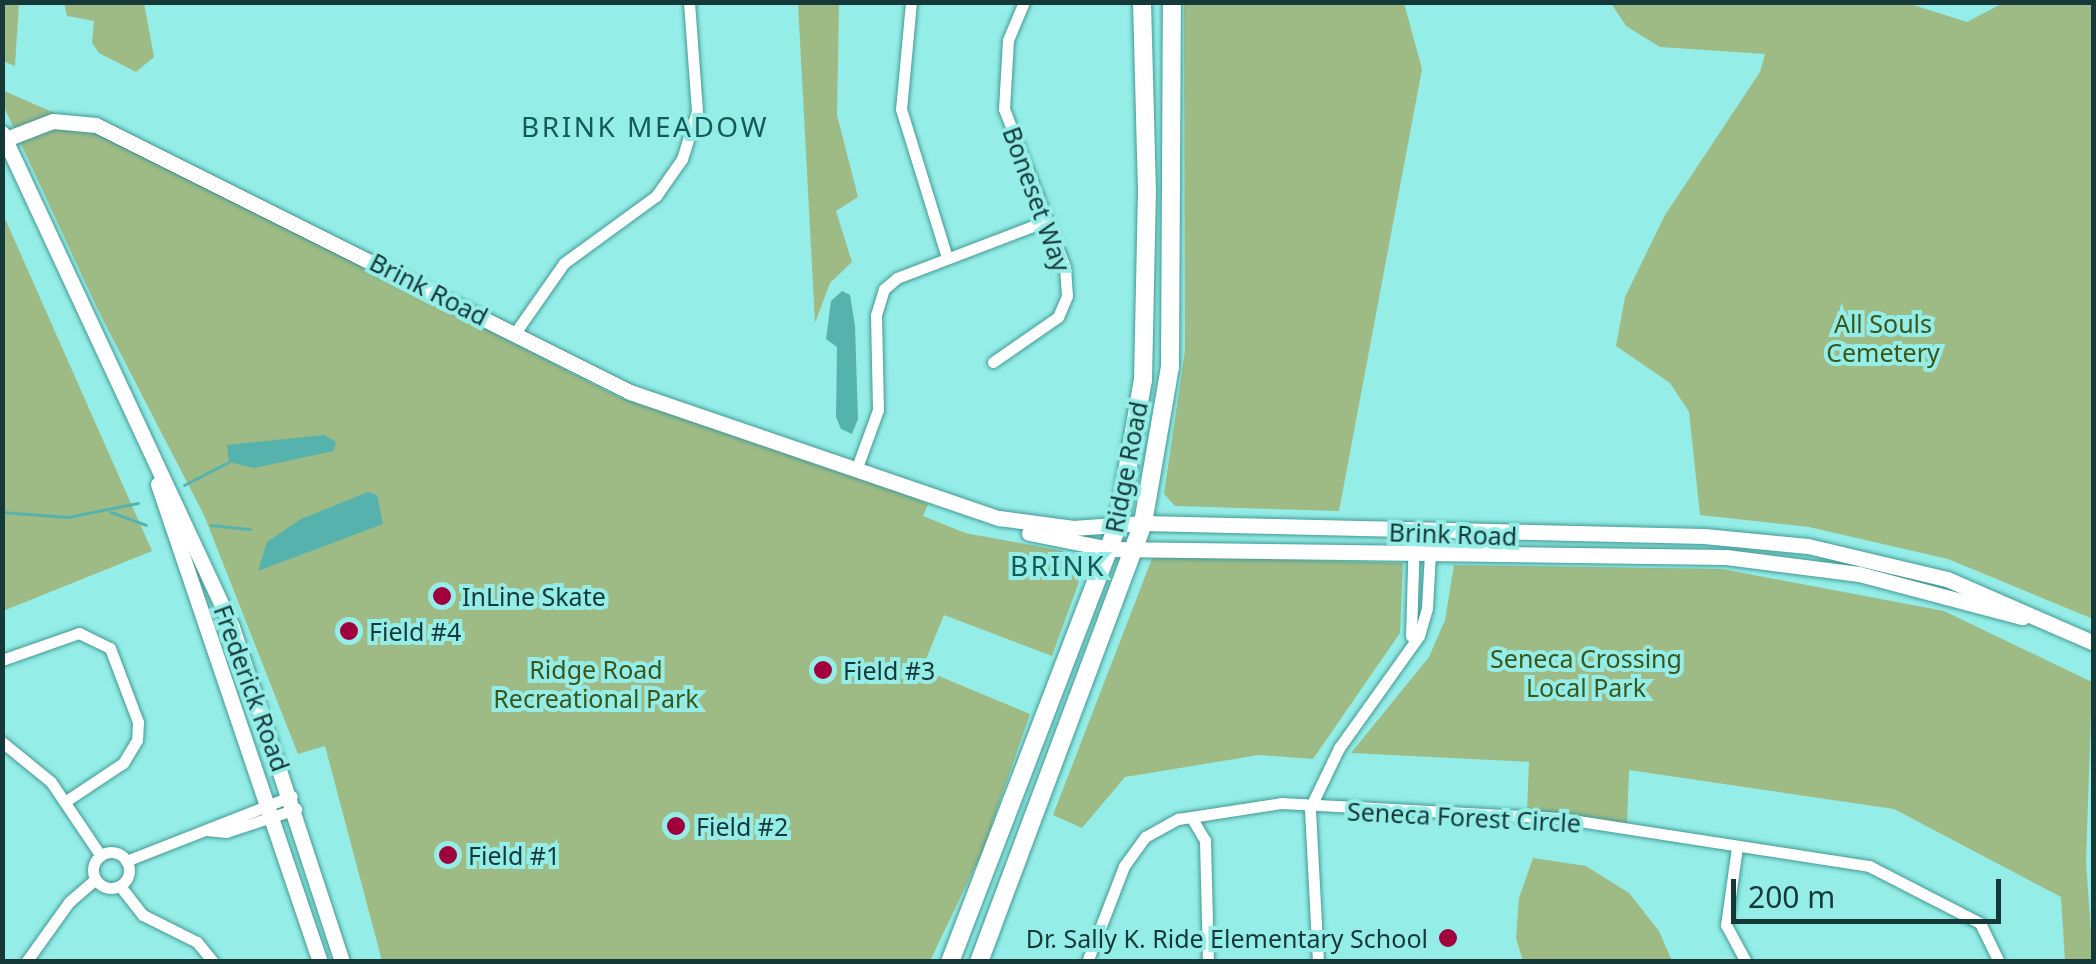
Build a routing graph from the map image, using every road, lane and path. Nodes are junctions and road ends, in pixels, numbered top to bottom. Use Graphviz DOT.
graph roads {
  1 [pos="689,2"];
  2 [pos="911,2"];
  3 [pos="1024,2"];
  4 [pos="1142,2"];
  5 [pos="1172,2"];
  6 [pos="4,136"];
  7 [pos="1046,221"];
  8 [pos="947,258"];
  9 [pos="515,334"];
  10 [pos="992,362"];
  11 [pos="137,424"];
  12 [pos="856,470"];
  13 [pos="1118,524"];
  14 [pos="1143,524"];
  15 [pos="1423,532"];
  16 [pos="1110,549"];
  17 [pos="1136,549"];
  18 [pos="1422,556"];
  19 [pos="2046,622"];
  20 [pos="2094,643"];
  21 [pos="2,660"];
  22 [pos="2,742"];
  23 [pos="66,801"];
  24 [pos="294,803"];
  25 [pos="1310,808"];
  26 [pos="273,809"];
  27 [pos="1192,817"];
  28 [pos="1736,846"];
  29 [pos="101,856"];
  30 [pos="126,861"];
  31 [pos="95,879"];
  32 [pos="120,886"];
  33 [pos="26,962"];
  34 [pos="213,962"];
  35 [pos="320,962"];
  36 [pos="342,962"];
  37 [pos="950,962"];
  38 [pos="978,962"];
  39 [pos="1087,962"];
  40 [pos="1208,962"];
  41 [pos="1318,962"];
  42 [pos="1746,962"];
  43 [pos="1999,962"];
  1 -- 9 [label="street"];
  2 -- 8 [label="street"];
  3 -- 7 [label="street, Boneset Way"];
  4 -- 13 [label="highway, Ridge Road"];
  5 -- 14 [label="highway, Ridge Road"];
  6 -- 9 [label="main road, Brink Road"];
  6 -- 11 [label="main road, Frederick Road"];
  7 -- 8 [label="street"];
  7 -- 10 [label="street, Boneset Way"];
  8 -- 12 [label="street"];
  9 -- 12 [label="main road, Brink Road"];
  11 -- 24 [label="main road, Frederick Road"];
  11 -- 26 [label="main road, Frederick Road"];
  12 -- 13 [label="main road, Brink Road"];
  12 -- 16 [label="main road, Brink Road"];
  13 -- 14 [label="main road, Brink Road"];
  13 -- 16 [label="highway, Ridge Road"];
  14 -- 15 [label="main road, Brink Road"];
  14 -- 17 [label="highway, Ridge Road"];
  15 -- 18 [label="street"];
  15 -- 19 [label="main road, Brink Road"];
  16 -- 17 [label="main road, Brink Road"];
  16 -- 37 [label="highway, Ridge Road"];
  17 -- 18 [label="main road, Brink Road"];
  17 -- 38 [label="highway, Ridge Road"];
  18 -- 19 [label="main road, Brink Road"];
  18 -- 25 [label="street"];
  19 -- 20 [label="main road, Brink Road"];
  21 -- 23 [label="street"];
  22 -- 23 [label="street"];
  23 -- 29 [label="street"];
  24 -- 26 [label="street"];
  24 -- 36 [label="main road, Frederick Road"];
  25 -- 27 [label="street, Seneca Forest Circle"];
  25 -- 28 [label="street, Seneca Forest Circle"];
  25 -- 41 [label="street"];
  26 -- 30 [label="street"];
  26 -- 35 [label="main road, Frederick Road"];
  27 -- 39 [label="street, Seneca Forest Circle"];
  27 -- 40 [label="street"];
  28 -- 42 [label="street"];
  28 -- 43 [label="street, Seneca Forest Circle"];
  29 -- 30 [label="street"];
  29 -- 31 [label="street"];
  30 -- 32 [label="street"];
  31 -- 32 [label="street"];
  31 -- 33 [label="street"];
  32 -- 34 [label="street"];
}
